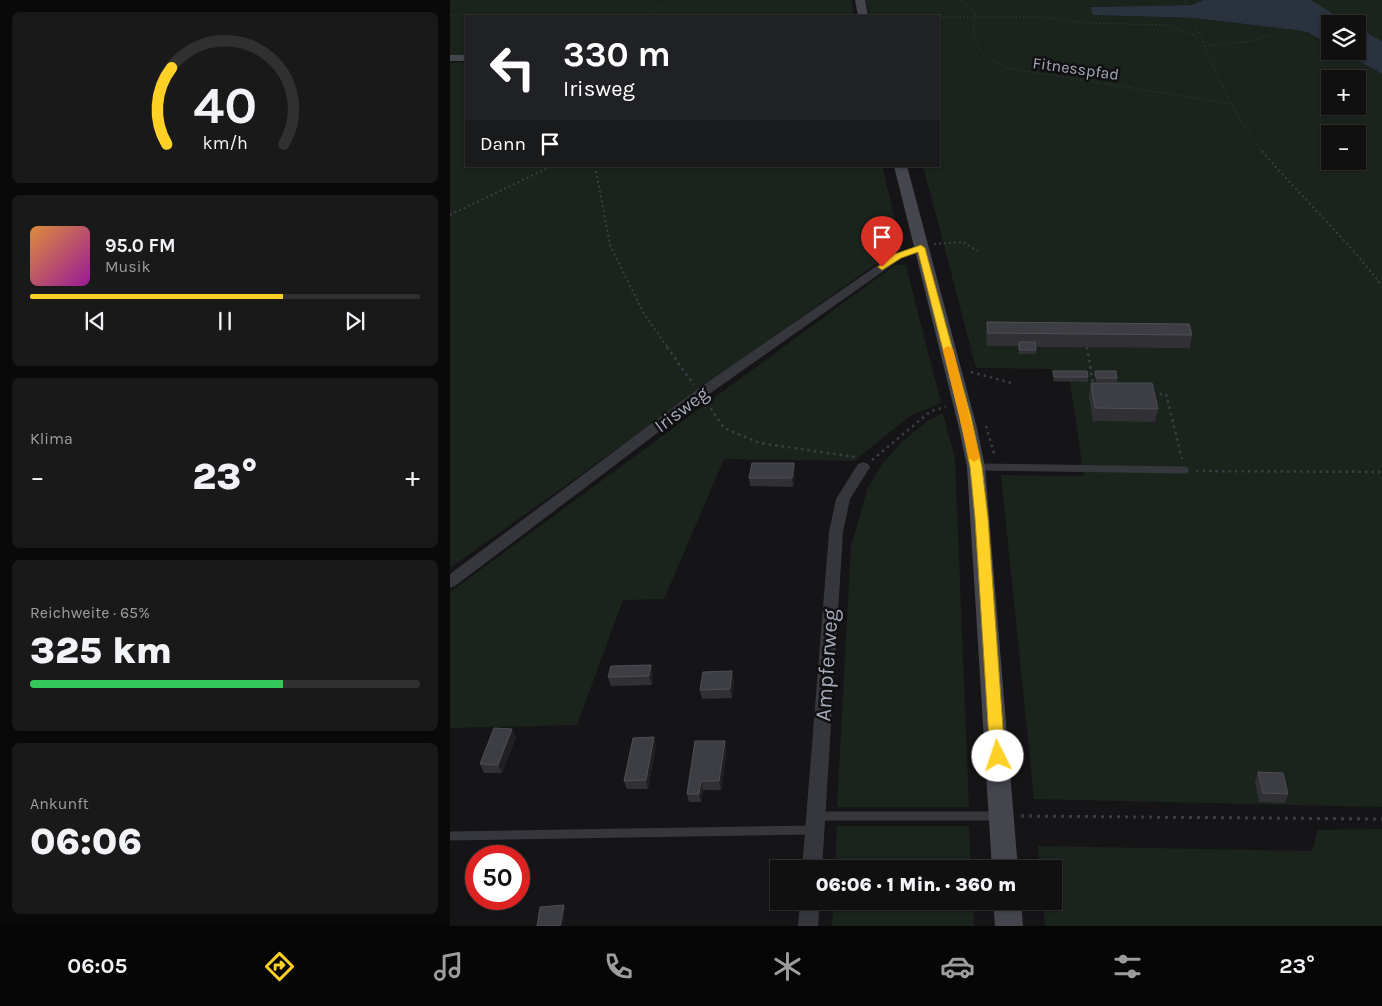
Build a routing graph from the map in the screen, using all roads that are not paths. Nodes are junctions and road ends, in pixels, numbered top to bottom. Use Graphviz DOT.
graph roads {
  1 [pos="860,0"];
  2 [pos="863,15"];
  3 [pos="450,58"];
  4 [pos="465,58"];
  5 [pos="900,167"];
  6 [pos="921,248"];
  7 [pos="868,463"];
  8 [pos="976,467"];
  9 [pos="1185,470"];
  10 [pos="450,582"];
  11 [pos="1002,816"];
  12 [pos="815,823"];
  13 [pos="450,836"];
  14 [pos="813,860"];
  15 [pos="1004,860"];
  16 [pos="809,910"];
  17 [pos="1008,910"];
  18 [pos="808,926"];
  19 [pos="1009,926"];
  1 -- 2 [label="main road"];
  3 -- 4 [label="main road"];
  5 -- 6 [label="main road"];
  6 -- 8 [label="main road"];
  6 -- 10 [label="street, Irisweg"];
  7 -- 12 [label="street, Ampferweg"];
  8 -- 9 [label="lane"];
  8 -- 11 [label="main road"];
  11 -- 12 [label="lane"];
  11 -- 15 [label="main road"];
  12 -- 13 [label="lane"];
  12 -- 14 [label="street, Ampferweg"];
  16 -- 18 [label="street"];
  17 -- 19 [label="main road"];
}
